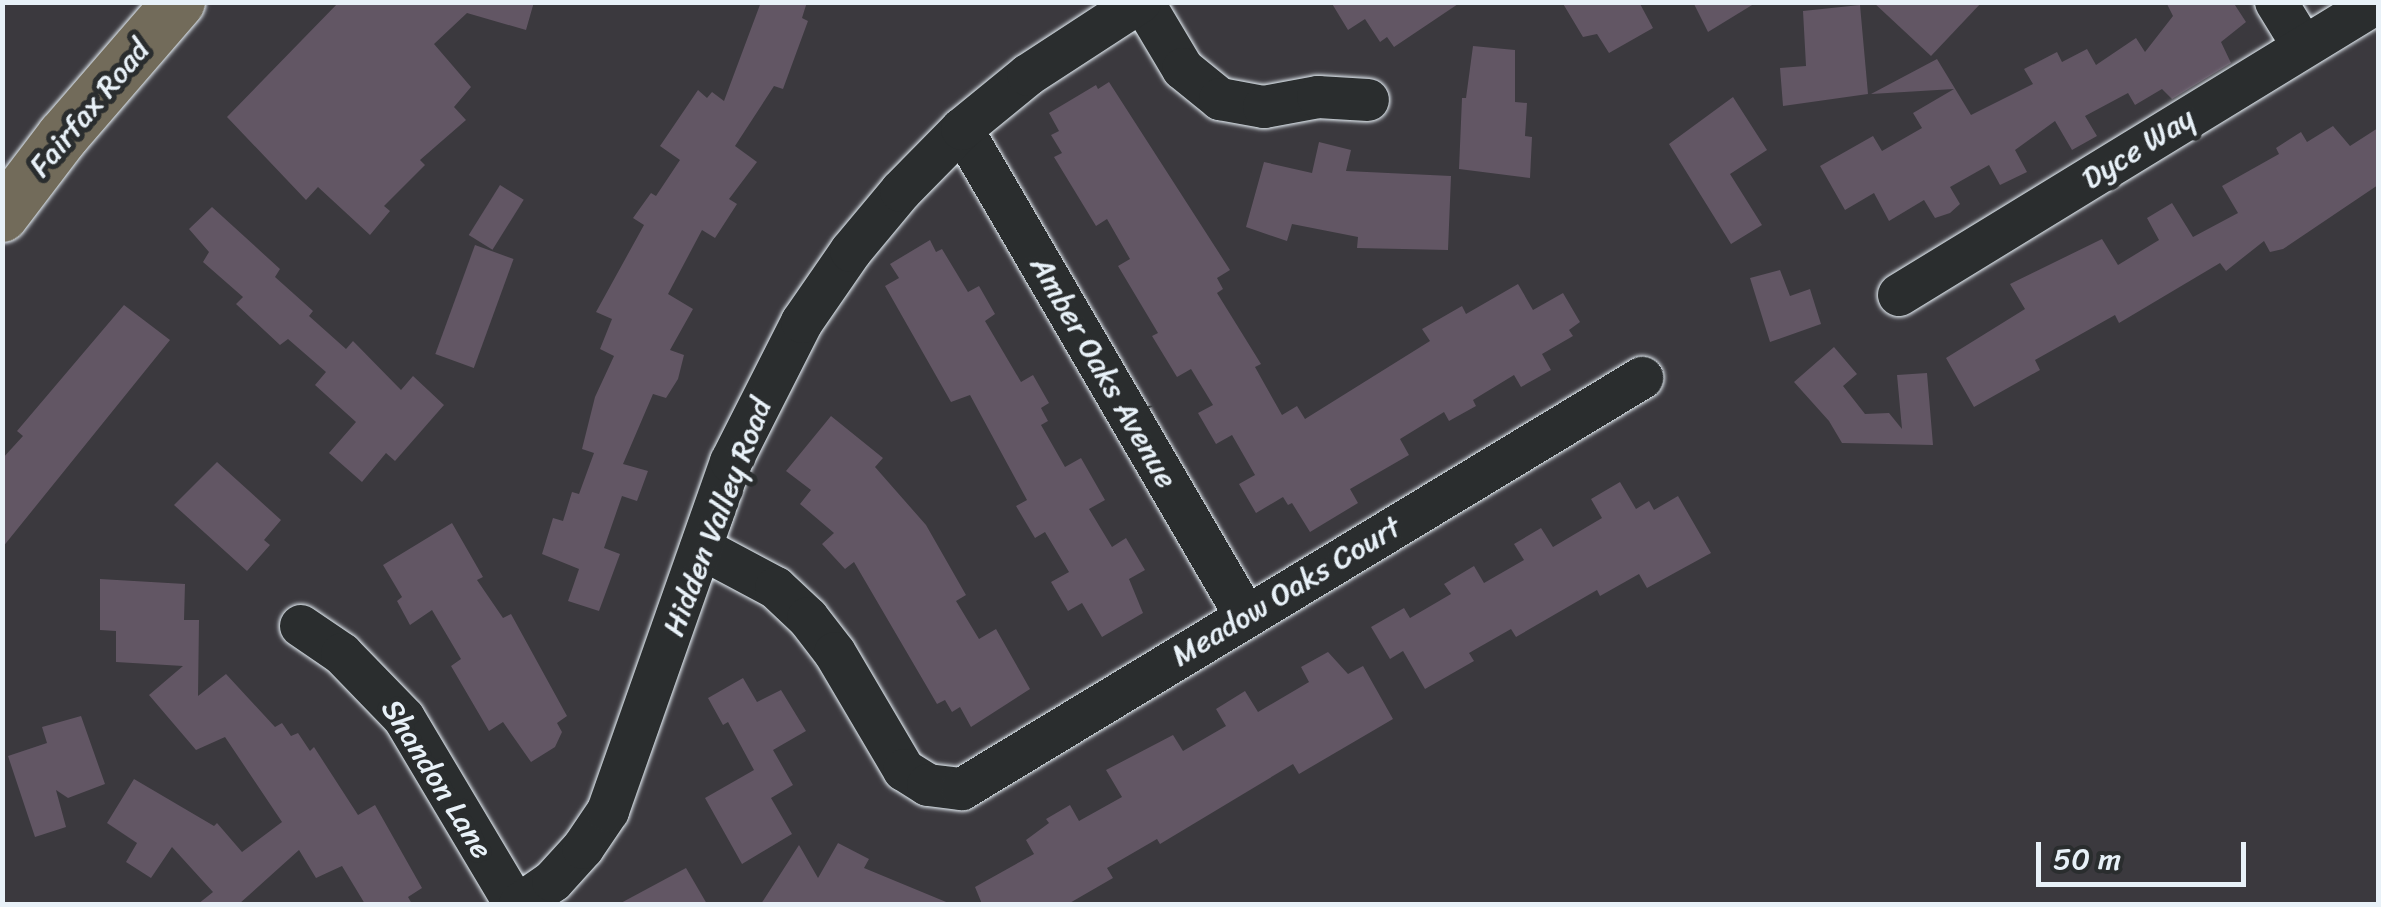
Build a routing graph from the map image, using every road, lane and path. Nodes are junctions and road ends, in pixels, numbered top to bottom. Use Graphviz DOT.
graph roads {
  1 [pos="179,2"];
  2 [pos="1142,2"];
  3 [pos="2276,2"];
  4 [pos="2378,2"];
  5 [pos="2304,46"];
  6 [pos="1368,100"];
  7 [pos="962,129"];
  8 [pos="2,216"];
  9 [pos="1899,296"];
  10 [pos="1642,378"];
  11 [pos="701,548"];
  12 [pos="1245,615"];
  13 [pos="301,626"];
  14 [pos="518,904"];
  1 -- 8 [label="main road, Fairfax Road"];
  2 -- 6 [label="street"];
  2 -- 7 [label="street, Hidden Valley Road"];
  3 -- 5 [label="street"];
  4 -- 5 [label="street, Dyce Way"];
  5 -- 9 [label="street, Dyce Way"];
  7 -- 11 [label="street, Hidden Valley Road"];
  7 -- 12 [label="street, Amber Oaks Avenue"];
  10 -- 12 [label="street, Meadow Oaks Court"];
  11 -- 12 [label="street, Meadow Oaks Court"];
  11 -- 14 [label="street, Hidden Valley Road"];
  13 -- 14 [label="street, Shandon Lane"];
}
